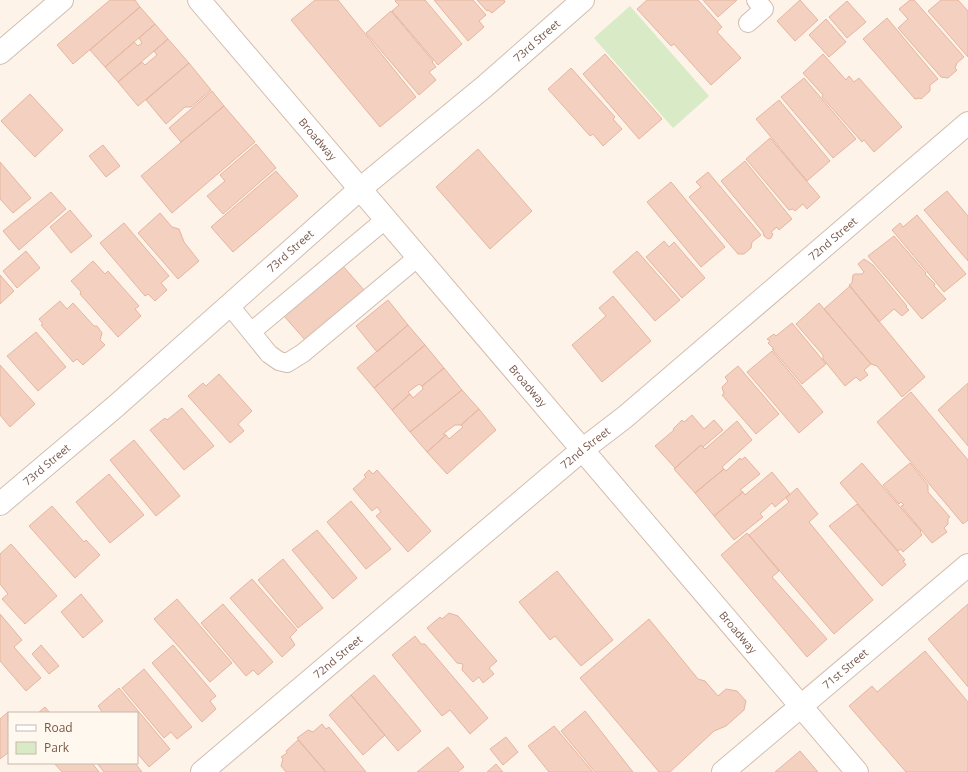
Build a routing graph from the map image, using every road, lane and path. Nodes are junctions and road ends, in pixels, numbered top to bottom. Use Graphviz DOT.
graph roads {
  1 [pos="62,0"];
  2 [pos="199,0"];
  3 [pos="583,0"];
  4 [pos="756,0"];
  5 [pos="748,22"];
  6 [pos="0,53"];
  7 [pos="968,123"];
  8 [pos="360,189"];
  9 [pos="386,220"];
  10 [pos="418,257"];
  11 [pos="230,306"];
  12 [pos="251,332"];
  13 [pos="582,450"];
  14 [pos="0,504"];
  15 [pos="968,565"];
  16 [pos="800,706"];
  17 [pos="202,772"];
  18 [pos="723,772"];
  19 [pos="857,772"];
  1 -- 6 [label="street"];
  2 -- 8 [label="street, Broadway"];
  3 -- 8 [label="street, 73rd Street"];
  4 -- 5 [label="lane"];
  7 -- 13 [label="street, 72nd Street"];
  8 -- 9 [label="street, Broadway"];
  8 -- 11 [label="street, 73rd Street"];
  9 -- 10 [label="street, Broadway"];
  9 -- 12 [label="lane"];
  10 -- 12 [label="lane"];
  10 -- 13 [label="street, Broadway"];
  11 -- 12 [label="lane"];
  11 -- 14 [label="street, 73rd Street"];
  13 -- 16 [label="street, Broadway"];
  13 -- 17 [label="street, 72nd Street"];
  15 -- 16 [label="street, 71st Street"];
  16 -- 18 [label="street, 71st Street"];
  16 -- 19 [label="street, Broadway"];
}
